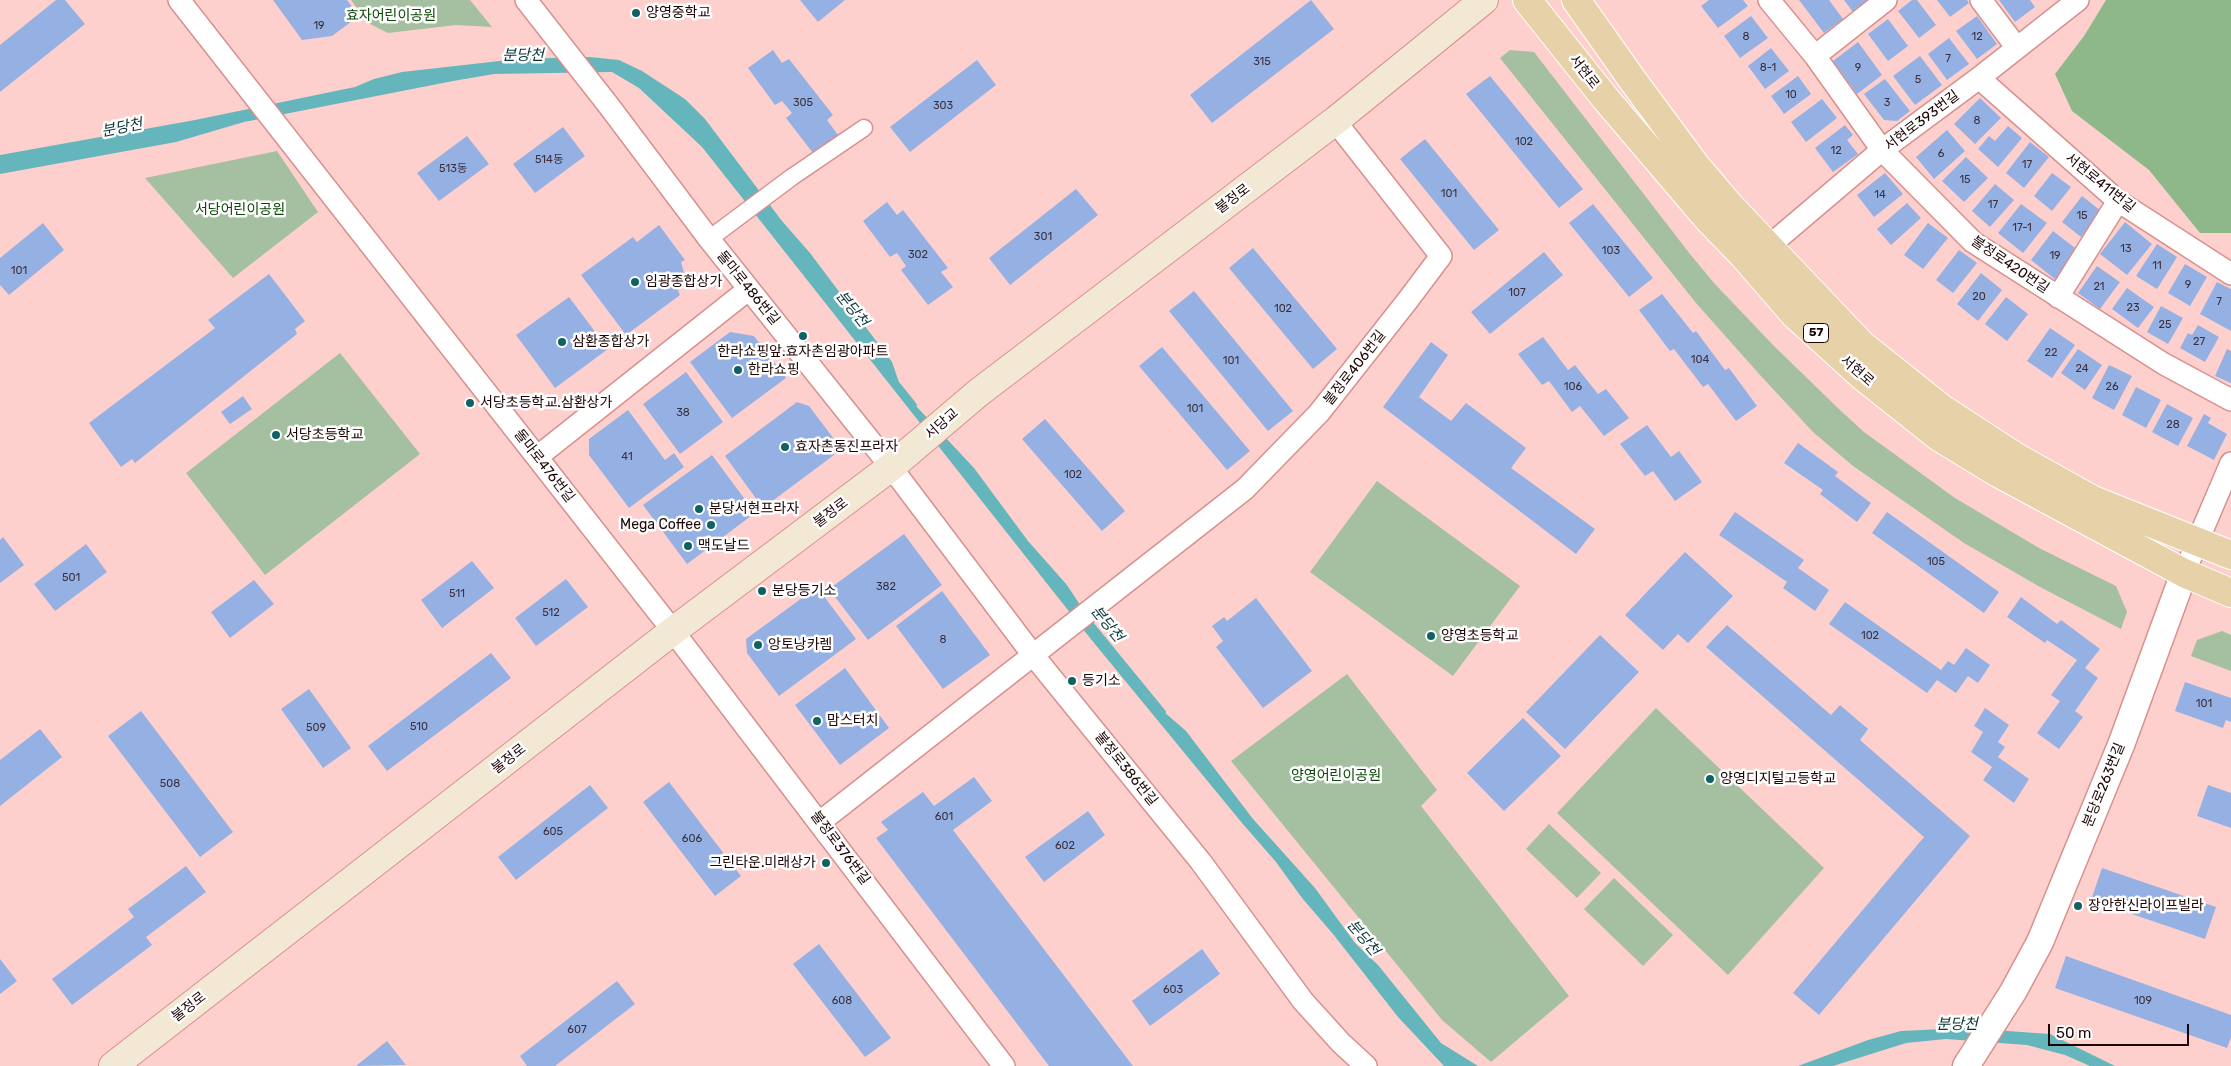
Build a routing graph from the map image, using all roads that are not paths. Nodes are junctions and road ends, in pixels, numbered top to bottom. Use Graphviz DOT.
graph roads {
  1 [pos="179,0"];
  2 [pos="1484,0"];
  3 [pos="1527,0"];
  4 [pos="1576,0"];
  5 [pos="1769,0"];
  6 [pos="1886,0"];
  7 [pos="1981,0"];
  8 [pos="2078,0"];
  9 [pos="531,7"];
  10 [pos="2018,48"];
  11 [pos="1815,56"];
  12 [pos="1979,78"];
  13 [pos="1335,120"];
  14 [pos="864,128"];
  15 [pos="1882,150"];
  16 [pos="2118,201"];
  17 [pos="712,238"];
  18 [pos="1769,246"];
  19 [pos="2231,274"];
  20 [pos="749,289"];
  21 [pos="2058,297"];
  22 [pos="978,393"];
  23 [pos="2231,400"];
  24 [pos="537,457"];
  25 [pos="899,461"];
  26 [pos="2231,463"];
  27 [pos="2198,542"];
  28 [pos="2231,555"];
  29 [pos="2184,573"];
  30 [pos="2231,593"];
  31 [pos="673,631"];
  32 [pos="1041,650"];
  33 [pos="820,822"];
  34 [pos="1966,1064"];
  35 [pos="114,1066"];
  36 [pos="1004,1066"];
  37 [pos="1366,1066"];
  1 -- 24 [label="street, 돌마로476번길"];
  2 -- 13 [label="main road, 불정로"];
  3 -- 29 [label="main road, 서현로 / 57"];
  4 -- 18 [label="main road, 서현로 / 57"];
  5 -- 11 [label="street, 불정로420번길"];
  6 -- 11 [label="street"];
  7 -- 10 [label="street"];
  8 -- 10 [label="street, 서현로393번길"];
  9 -- 17 [label="street, 돌마로486번길"];
  10 -- 12 [label="street, 서현로393번길"];
  11 -- 15 [label="street, 불정로420번길"];
  12 -- 15 [label="street, 서현로393번길"];
  12 -- 16 [label="street, 서현로411번길"];
  13 -- 22 [label="main road, 불정로"];
  13 -- 32 [label="street, 불정로406번길"];
  14 -- 17 [label="street"];
  15 -- 18 [label="street, 서현로393번길"];
  15 -- 21 [label="street, 불정로420번길"];
  16 -- 19 [label="street, 서현로411번길"];
  16 -- 21 [label="street"];
  17 -- 20 [label="street, 돌마로486번길"];
  18 -- 27 [label="main road, 서현로 / 57"];
  20 -- 24 [label="street"];
  20 -- 25 [label="street, 돌마로486번길"];
  21 -- 23 [label="street, 불정로420번길"];
  22 -- 25 [label="main road, 서당교"];
  24 -- 31 [label="street, 돌마로476번길"];
  25 -- 31 [label="main road, 불정로"];
  25 -- 32 [label="street, 불정로386번길"];
  26 -- 27 [label="street"];
  27 -- 28 [label="main road, 서현로 / 57"];
  27 -- 29 [label="street"];
  29 -- 30 [label="main road, 서현로 / 57"];
  29 -- 34 [label="street, 분당로263번길"];
  31 -- 33 [label="street, 불정로376번길"];
  31 -- 35 [label="main road, 불정로"];
  32 -- 33 [label="street"];
  32 -- 37 [label="street, 불정로386번길"];
  33 -- 36 [label="street, 불정로376번길"];
}
